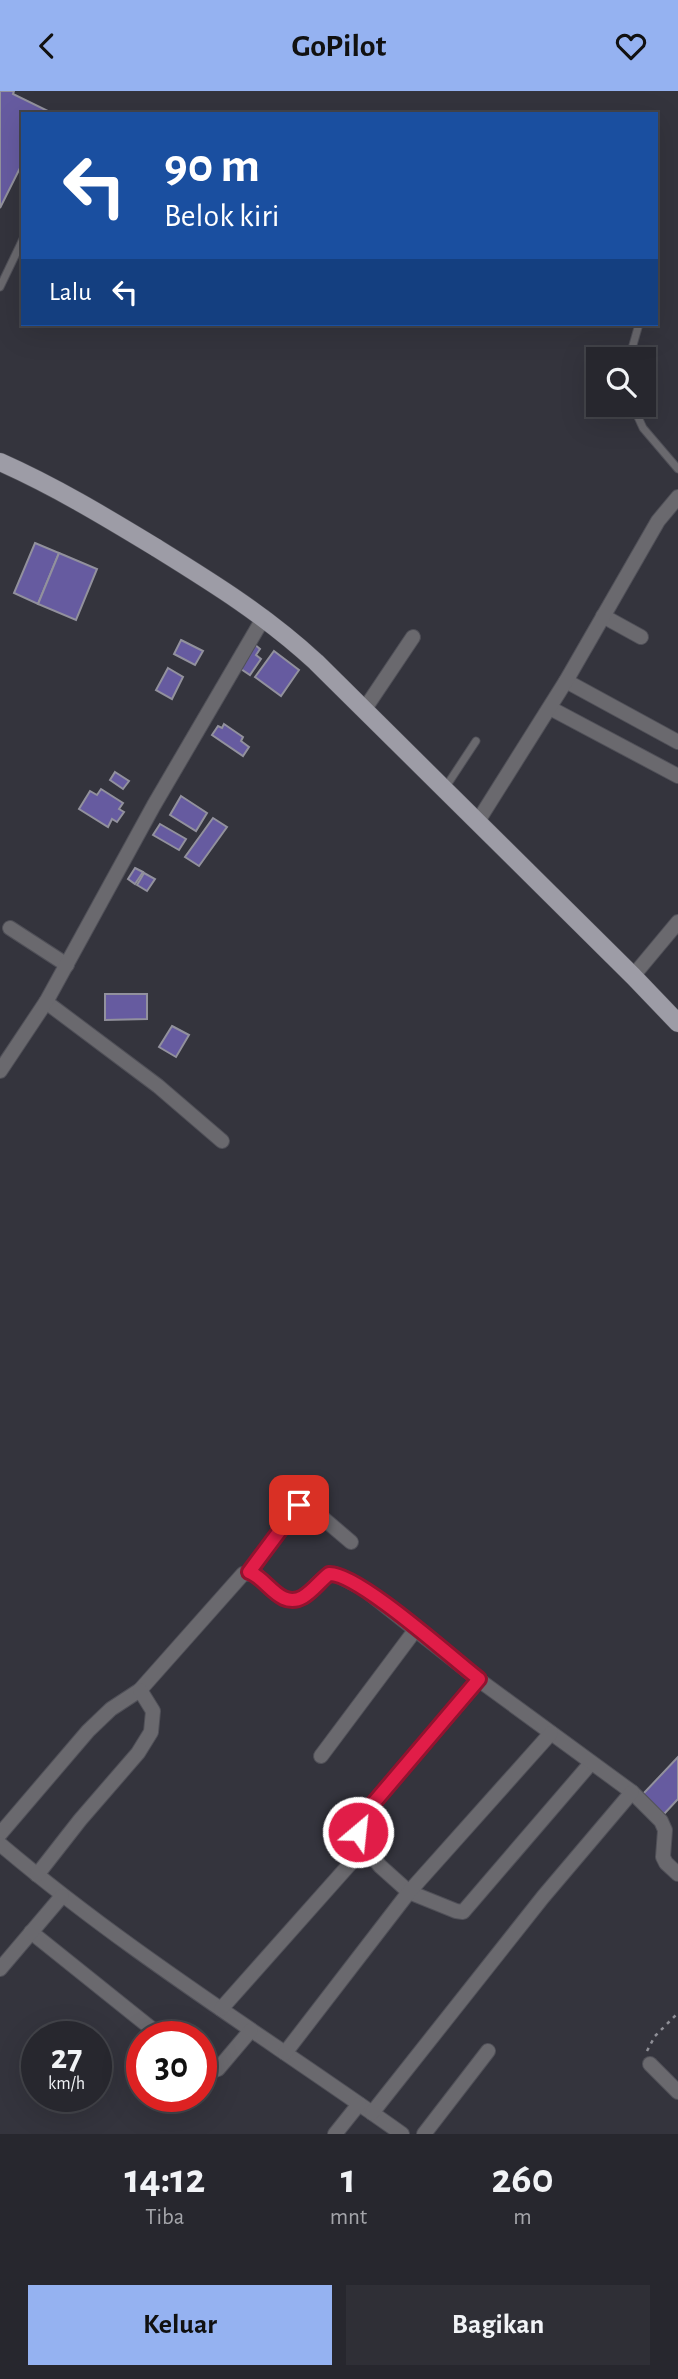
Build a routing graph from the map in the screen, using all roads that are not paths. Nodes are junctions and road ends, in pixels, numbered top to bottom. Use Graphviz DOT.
graph roads {
  1 [pos="21,243"];
  2 [pos="0,287"];
  3 [pos="638,326"];
  4 [pos="632,347"];
  5 [pos="638,417"];
  6 [pos="0,462"];
  7 [pos="678,469"];
  8 [pos="678,497"];
  9 [pos="603,616"];
  10 [pos="264,617"];
  11 [pos="413,637"];
  12 [pos="641,637"];
  13 [pos="566,681"];
  14 [pos="550,708"];
  15 [pos="364,711"];
  16 [pos="476,741"];
  17 [pos="678,742"];
  18 [pos="678,776"];
  19 [pos="444,789"];
  20 [pos="478,821"];
  21 [pos="678,922"];
  22 [pos="10,928"];
  23 [pos="67,965"];
  24 [pos="633,976"];
  25 [pos="46,1002"];
  26 [pos="678,1023"];
  27 [pos="0,1071"];
  28 [pos="222,1142"];
  29 [pos="351,1542"];
  30 [pos="249,1572"];
  31 [pos="416,1629"];
  32 [pos="479,1679"];
  33 [pos="140,1690"];
  34 [pos="551,1733"];
  35 [pos="321,1756"];
  36 [pos="591,1763"];
  37 [pos="632,1792"];
  38 [pos="0,1834"];
  39 [pos="0,1843"];
  40 [pos="365,1847"];
  41 [pos="678,1874"];
  42 [pos="37,1875"];
  43 [pos="409,1892"];
  44 [pos="62,1896"];
  45 [pos="32,1932"];
  46 [pos="0,1969"];
  47 [pos="221,2009"];
  48 [pos="142,2021"];
  49 [pos="251,2030"];
  50 [pos="488,2051"];
  51 [pos="285,2053"];
  52 [pos="650,2064"];
  53 [pos="217,2069"];
  54 [pos="678,2092"];
  55 [pos="359,2103"];
  56 [pos="372,2113"];
  57 [pos="335,2134"];
  58 [pos="402,2134"];
  59 [pos="424,2134"];
  1 -- 2 [label="lane"];
  3 -- 4 [label="lane"];
  5 -- 7 [label="lane"];
  6 -- 10 [label="main road"];
  8 -- 9 [label="street"];
  9 -- 12 [label="street"];
  9 -- 13 [label="street"];
  10 -- 15 [label="main road"];
  10 -- 23 [label="street"];
  11 -- 15 [label="street"];
  13 -- 14 [label="street"];
  13 -- 17 [label="street"];
  14 -- 18 [label="street"];
  14 -- 20 [label="street"];
  15 -- 19 [label="main road"];
  16 -- 19 [label="lane"];
  19 -- 20 [label="main road"];
  20 -- 24 [label="main road"];
  21 -- 24 [label="street"];
  22 -- 23 [label="street"];
  23 -- 25 [label="street"];
  24 -- 26 [label="main road"];
  25 -- 27 [label="street"];
  25 -- 28 [label="street"];
  29 -- 30 [label="street"];
  30 -- 31 [label="street"];
  30 -- 33 [label="street"];
  31 -- 32 [label="street"];
  31 -- 35 [label="street"];
  32 -- 34 [label="street"];
  32 -- 40 [label="street"];
  33 -- 38 [label="street"];
  33 -- 42 [label="street"];
  34 -- 36 [label="street"];
  34 -- 43 [label="street"];
  36 -- 37 [label="street"];
  36 -- 43 [label="street"];
  37 -- 41 [label="street"];
  37 -- 56 [label="street"];
  39 -- 42 [label="street"];
  40 -- 43 [label="street"];
  40 -- 47 [label="street"];
  42 -- 44 [label="street"];
  43 -- 51 [label="street"];
  44 -- 45 [label="street"];
  44 -- 47 [label="street"];
  45 -- 46 [label="street"];
  45 -- 48 [label="street"];
  47 -- 49 [label="street"];
  49 -- 51 [label="street"];
  49 -- 53 [label="street"];
  50 -- 59 [label="street"];
  51 -- 55 [label="street"];
  52 -- 54 [label="street"];
  55 -- 56 [label="street"];
  55 -- 57 [label="street"];
  56 -- 58 [label="street"];
}
